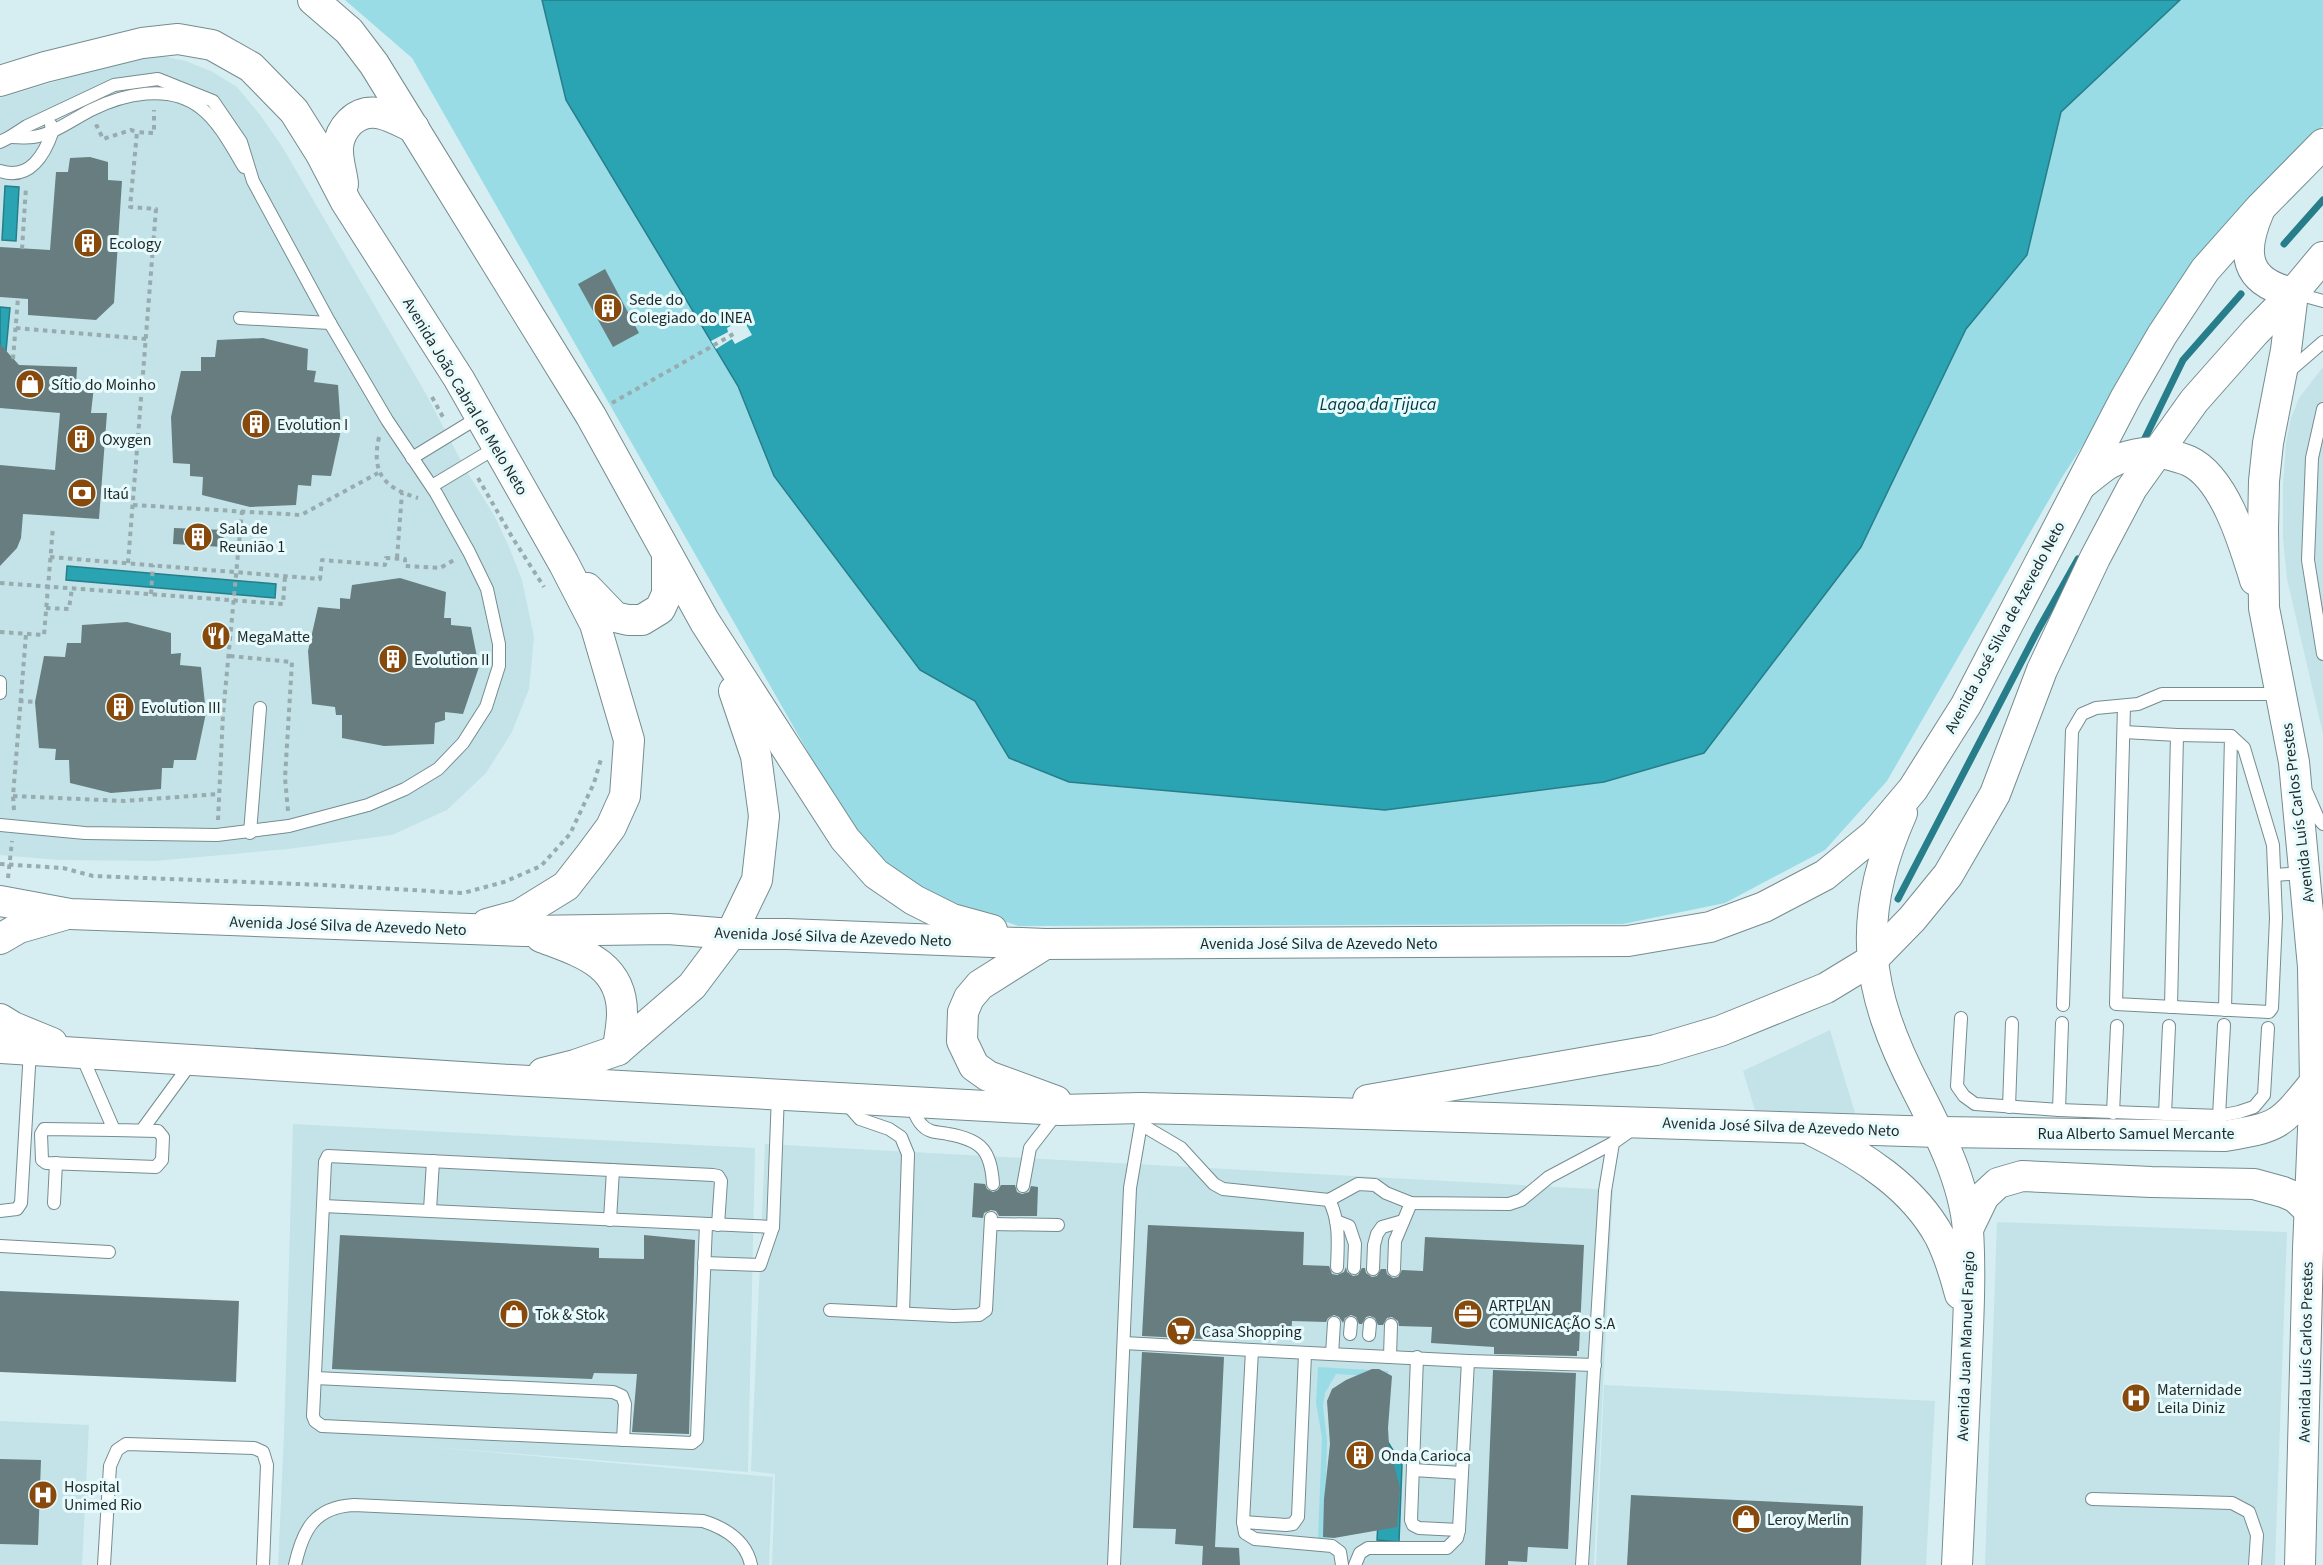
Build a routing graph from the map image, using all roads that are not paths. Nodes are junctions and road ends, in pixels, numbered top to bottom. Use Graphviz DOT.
graph roads {
  1 [pos="313,0"];
  2 [pos="0,81"];
  3 [pos="48,116"];
  4 [pos="414,128"];
  5 [pos="53,130"];
  6 [pos="5,140"];
  7 [pos="2323,144"];
  8 [pos="0,171"];
  9 [pos="253,181"];
  10 [pos="346,202"];
  11 [pos="2260,208"];
  12 [pos="2323,257"];
  13 [pos="2293,293"];
  14 [pos="2323,301"];
  15 [pos="240,318"];
  16 [pos="330,323"];
  17 [pos="2323,342"];
  18 [pos="2280,378"];
  19 [pos="2323,409"];
  20 [pos="480,417"];
  21 [pos="498,446"];
  22 [pos="2158,452"];
  23 [pos="412,458"];
  24 [pos="2079,486"];
  25 [pos="434,490"];
  26 [pos="667,552"];
  27 [pos="564,564"];
  28 [pos="2264,608"];
  29 [pos="705,622"];
  30 [pos="2323,654"];
  31 [pos="0,682"];
  32 [pos="0,693"];
  33 [pos="2282,694"];
  34 [pos="2124,706"];
  35 [pos="261,708"];
  36 [pos="2124,732"];
  37 [pos="2177,735"];
  38 [pos="2231,736"];
  39 [pos="2294,762"];
  40 [pos="1913,789"];
  41 [pos="2323,824"];
  42 [pos="0,825"];
  43 [pos="250,833"];
  44 [pos="2304,873"];
  45 [pos="2275,875"];
  46 [pos="3,901"];
  47 [pos="70,914"];
  48 [pos="467,929"];
  49 [pos="525,931"];
  50 [pos="2323,931"];
  51 [pos="731,934"];
  52 [pos="0,939"];
  53 [pos="1045,944"];
  54 [pos="1872,960"];
  55 [pos="2313,967"];
  56 [pos="2064,1005"];
  57 [pos="2171,1007"];
  58 [pos="2225,1010"];
  59 [pos="1961,1018"];
  60 [pos="0,1019"];
  61 [pos="2012,1023"];
  62 [pos="2062,1023"];
  63 [pos="2224,1025"];
  64 [pos="2116,1026"];
  65 [pos="2169,1026"];
  66 [pos="2268,1028"];
  67 [pos="0,1048"];
  68 [pos="30,1049"];
  69 [pos="618,1050"];
  70 [pos="77,1052"];
  71 [pos="194,1059"];
  72 [pos="511,1080"];
  73 [pos="778,1094"];
  74 [pos="842,1099"];
  75 [pos="2317,1100"];
  76 [pos="911,1102"];
  77 [pos="2009,1107"];
  78 [pos="1068,1109"];
  79 [pos="2059,1110"];
  80 [pos="1300,1112"];
  81 [pos="2113,1113"];
  82 [pos="1142,1116"];
  83 [pos="2219,1116"];
  84 [pos="1643,1121"];
  85 [pos="2157,1121"];
  86 [pos="1804,1126"];
  87 [pos="114,1130"];
  88 [pos="142,1130"];
  89 [pos="1938,1132"];
  90 [pos="1613,1143"];
  91 [pos="433,1161"];
  92 [pos="56,1163"];
  93 [pos="613,1170"];
  94 [pos="993,1184"];
  95 [pos="1023,1186"];
  96 [pos="1329,1200"];
  97 [pos="54,1203"];
  98 [pos="1411,1203"];
  99 [pos="323,1206"];
  100 [pos="430,1210"];
  101 [pos="2309,1210"];
  102 [pos="0,1211"];
  103 [pos="610,1220"];
  104 [pos="1336,1221"];
  105 [pos="1402,1221"];
  106 [pos="712,1225"];
  107 [pos="1058,1225"];
  108 [pos="773,1227"];
  109 [pos="1968,1228"];
  110 [pos="0,1246"];
  111 [pos="109,1251"];
  112 [pos="704,1263"];
  113 [pos="1337,1267"];
  114 [pos="1354,1268"];
  115 [pos="1373,1269"];
  116 [pos="1394,1270"];
  117 [pos="830,1310"];
  118 [pos="903,1313"];
  119 [pos="1968,1320"];
  120 [pos="1334,1323"];
  121 [pos="1391,1325"];
  122 [pos="1124,1343"];
  123 [pos="1252,1350"];
  124 [pos="1305,1354"];
  125 [pos="1332,1354"];
  126 [pos="1390,1356"];
  127 [pos="1417,1357"];
  128 [pos="1468,1361"];
  129 [pos="1595,1365"];
  130 [pos="315,1378"];
  131 [pos="623,1440"];
  132 [pos="1413,1470"];
  133 [pos="1462,1473"];
  134 [pos="2092,1498"];
  135 [pos="1243,1522"];
  136 [pos="1459,1530"];
  137 [pos="104,1565"];
  138 [pos="263,1565"];
  139 [pos="295,1565"];
  140 [pos="751,1565"];
  141 [pos="1114,1565"];
  142 [pos="1342,1565"];
  143 [pos="1355,1565"];
  144 [pos="1582,1565"];
  145 [pos="1957,1565"];
  146 [pos="2255,1565"];
  147 [pos="2300,1565"];
  1 -- 4 [label="street"];
  2 -- 10 [label="street, Avenida João Cabral de Melo Neto"];
  3 -- 5 [label="lane"];
  3 -- 6 [label="lane"];
  3 -- 9 [label="lane"];
  4 -- 10 [label="street"];
  4 -- 26 [label="street"];
  5 -- 6 [label="lane"];
  5 -- 8 [label="lane"];
  5 -- 9 [label="lane"];
  7 -- 11 [label="street"];
  9 -- 16 [label="lane"];
  10 -- 20 [label="street, Avenida João Cabral de Melo Neto"];
  11 -- 13 [label="street"];
  11 -- 24 [label="street, Avenida José Silva de Azevedo Neto"];
  12 -- 13 [label="street"];
  13 -- 14 [label="lane"];
  13 -- 18 [label="street, Avenida Luís Carlos Prestes"];
  13 -- 22 [label="street, Avenida José Silva de Azevedo Neto"];
  15 -- 16 [label="lane"];
  16 -- 23 [label="lane"];
  17 -- 18 [label="lane"];
  18 -- 28 [label="street, Avenida Luís Carlos Prestes"];
  19 -- 30 [label="lane"];
  20 -- 21 [label="street, Avenida João Cabral de Melo Neto"];
  20 -- 23 [label="lane"];
  21 -- 25 [label="lane"];
  21 -- 27 [label="street, Avenida João Cabral de Melo Neto"];
  22 -- 24 [label="street"];
  22 -- 28 [label="street"];
  22 -- 54 [label="street, Avenida José Silva de Azevedo Neto"];
  23 -- 25 [label="lane"];
  24 -- 40 [label="street, Avenida José Silva de Azevedo Neto"];
  25 -- 43 [label="lane"];
  26 -- 27 [label="street"];
  26 -- 29 [label="street"];
  27 -- 48 [label="street, Avenida João Cabral de Melo Neto"];
  28 -- 33 [label="street, Avenida Luís Carlos Prestes"];
  29 -- 51 [label="street"];
  29 -- 53 [label="street"];
  31 -- 32 [label="lane"];
  33 -- 34 [label="lane"];
  33 -- 39 [label="street, Avenida Luís Carlos Prestes"];
  34 -- 36 [label="lane"];
  34 -- 56 [label="lane"];
  35 -- 43 [label="lane"];
  36 -- 37 [label="lane"];
  36 -- 57 [label="lane"];
  37 -- 38 [label="lane"];
  37 -- 57 [label="lane"];
  38 -- 45 [label="lane"];
  38 -- 58 [label="lane"];
  39 -- 41 [label="lane"];
  39 -- 44 [label="street, Avenida Luís Carlos Prestes"];
  40 -- 53 [label="street, Avenida José Silva de Azevedo Neto"];
  40 -- 54 [label="street, Avenida Juan Manuel Fangio"];
  42 -- 43 [label="lane"];
  44 -- 45 [label="lane"];
  44 -- 55 [label="street, Avenida Luís Carlos Prestes"];
  45 -- 58 [label="lane"];
  46 -- 47 [label="street, Avenida José Silva de Azevedo Neto"];
  47 -- 48 [label="street, Avenida José Silva de Azevedo Neto"];
  47 -- 52 [label="street"];
  48 -- 49 [label="street, Avenida José Silva de Azevedo Neto"];
  49 -- 51 [label="street, Avenida José Silva de Azevedo Neto"];
  49 -- 69 [label="street"];
  50 -- 55 [label="lane"];
  51 -- 53 [label="street, Avenida José Silva de Azevedo Neto"];
  51 -- 69 [label="street"];
  53 -- 78 [label="street"];
  54 -- 80 [label="street, Avenida José Silva de Azevedo Neto"];
  54 -- 89 [label="street, Avenida Juan Manuel Fangio"];
  55 -- 75 [label="street, Avenida Luís Carlos Prestes"];
  57 -- 58 [label="lane"];
  59 -- 77 [label="lane"];
  60 -- 70 [label="street"];
  61 -- 77 [label="lane"];
  62 -- 79 [label="lane"];
  63 -- 83 [label="lane"];
  64 -- 81 [label="lane"];
  65 -- 85 [label="lane"];
  66 -- 83 [label="lane"];
  67 -- 68 [label="street, Avenida José Silva de Azevedo Neto"];
  68 -- 70 [label="street, Avenida José Silva de Azevedo Neto"];
  68 -- 102 [label="lane"];
  69 -- 72 [label="street"];
  70 -- 71 [label="street, Avenida José Silva de Azevedo Neto"];
  70 -- 87 [label="lane"];
  71 -- 72 [label="street, Avenida José Silva de Azevedo Neto"];
  71 -- 88 [label="lane"];
  72 -- 73 [label="street, Avenida José Silva de Azevedo Neto"];
  73 -- 74 [label="street, Avenida José Silva de Azevedo Neto"];
  73 -- 108 [label="lane"];
  74 -- 76 [label="street, Avenida José Silva de Azevedo Neto"];
  74 -- 118 [label="lane"];
  75 -- 85 [label="street, Rua Alberto Samuel Mercante"];
  75 -- 101 [label="street, Avenida Luís Carlos Prestes"];
  76 -- 78 [label="street, Avenida José Silva de Azevedo Neto"];
  76 -- 94 [label="lane"];
  77 -- 79 [label="lane"];
  78 -- 82 [label="street, Avenida José Silva de Azevedo Neto"];
  78 -- 95 [label="lane"];
  79 -- 81 [label="lane"];
  80 -- 82 [label="street, Avenida José Silva de Azevedo Neto"];
  80 -- 84 [label="street, Avenida José Silva de Azevedo Neto"];
  81 -- 85 [label="lane"];
  82 -- 96 [label="lane"];
  82 -- 122 [label="lane"];
  83 -- 85 [label="lane"];
  84 -- 86 [label="street, Avenida José Silva de Azevedo Neto"];
  84 -- 90 [label="lane"];
  85 -- 89 [label="street, Rua Alberto Samuel Mercante"];
  86 -- 89 [label="street, Avenida José Silva de Azevedo Neto"];
  86 -- 119 [label="street"];
  87 -- 88 [label="lane"];
  87 -- 92 [label="lane"];
  88 -- 92 [label="lane"];
  89 -- 109 [label="street, Avenida Juan Manuel Fangio"];
  90 -- 98 [label="lane"];
  90 -- 129 [label="lane"];
  91 -- 93 [label="lane"];
  91 -- 99 [label="lane"];
  91 -- 100 [label="lane"];
  92 -- 97 [label="lane"];
  93 -- 103 [label="lane"];
  93 -- 106 [label="lane"];
  96 -- 98 [label="lane"];
  96 -- 104 [label="lane"];
  98 -- 105 [label="lane"];
  99 -- 100 [label="lane"];
  99 -- 130 [label="lane"];
  100 -- 103 [label="lane"];
  101 -- 109 [label="street"];
  101 -- 147 [label="street, Avenida Luís Carlos Prestes"];
  103 -- 106 [label="lane"];
  104 -- 113 [label="lane"];
  104 -- 114 [label="lane"];
  105 -- 115 [label="lane"];
  105 -- 116 [label="lane"];
  106 -- 108 [label="lane"];
  106 -- 112 [label="lane"];
  107 -- 118 [label="lane"];
  108 -- 112 [label="lane"];
  109 -- 119 [label="street, Avenida Juan Manuel Fangio"];
  110 -- 111 [label="lane"];
  112 -- 131 [label="lane"];
  117 -- 118 [label="lane"];
  119 -- 145 [label="street, Avenida Juan Manuel Fangio"];
  120 -- 125 [label="lane"];
  121 -- 126 [label="lane"];
  122 -- 123 [label="lane"];
  122 -- 141 [label="lane"];
  123 -- 124 [label="lane"];
  123 -- 135 [label="lane"];
  124 -- 125 [label="lane"];
  124 -- 135 [label="lane"];
  125 -- 126 [label="lane"];
  126 -- 127 [label="lane"];
  127 -- 128 [label="lane"];
  127 -- 132 [label="lane"];
  128 -- 129 [label="lane"];
  128 -- 133 [label="lane"];
  129 -- 144 [label="lane"];
  130 -- 131 [label="lane"];
  130 -- 131 [label="lane"];
  132 -- 133 [label="lane"];
  132 -- 136 [label="lane"];
  133 -- 136 [label="lane"];
  134 -- 146 [label="lane"];
  135 -- 142 [label="lane"];
  136 -- 143 [label="lane"];
  137 -- 138 [label="lane"];
  139 -- 140 [label="lane"];
}
